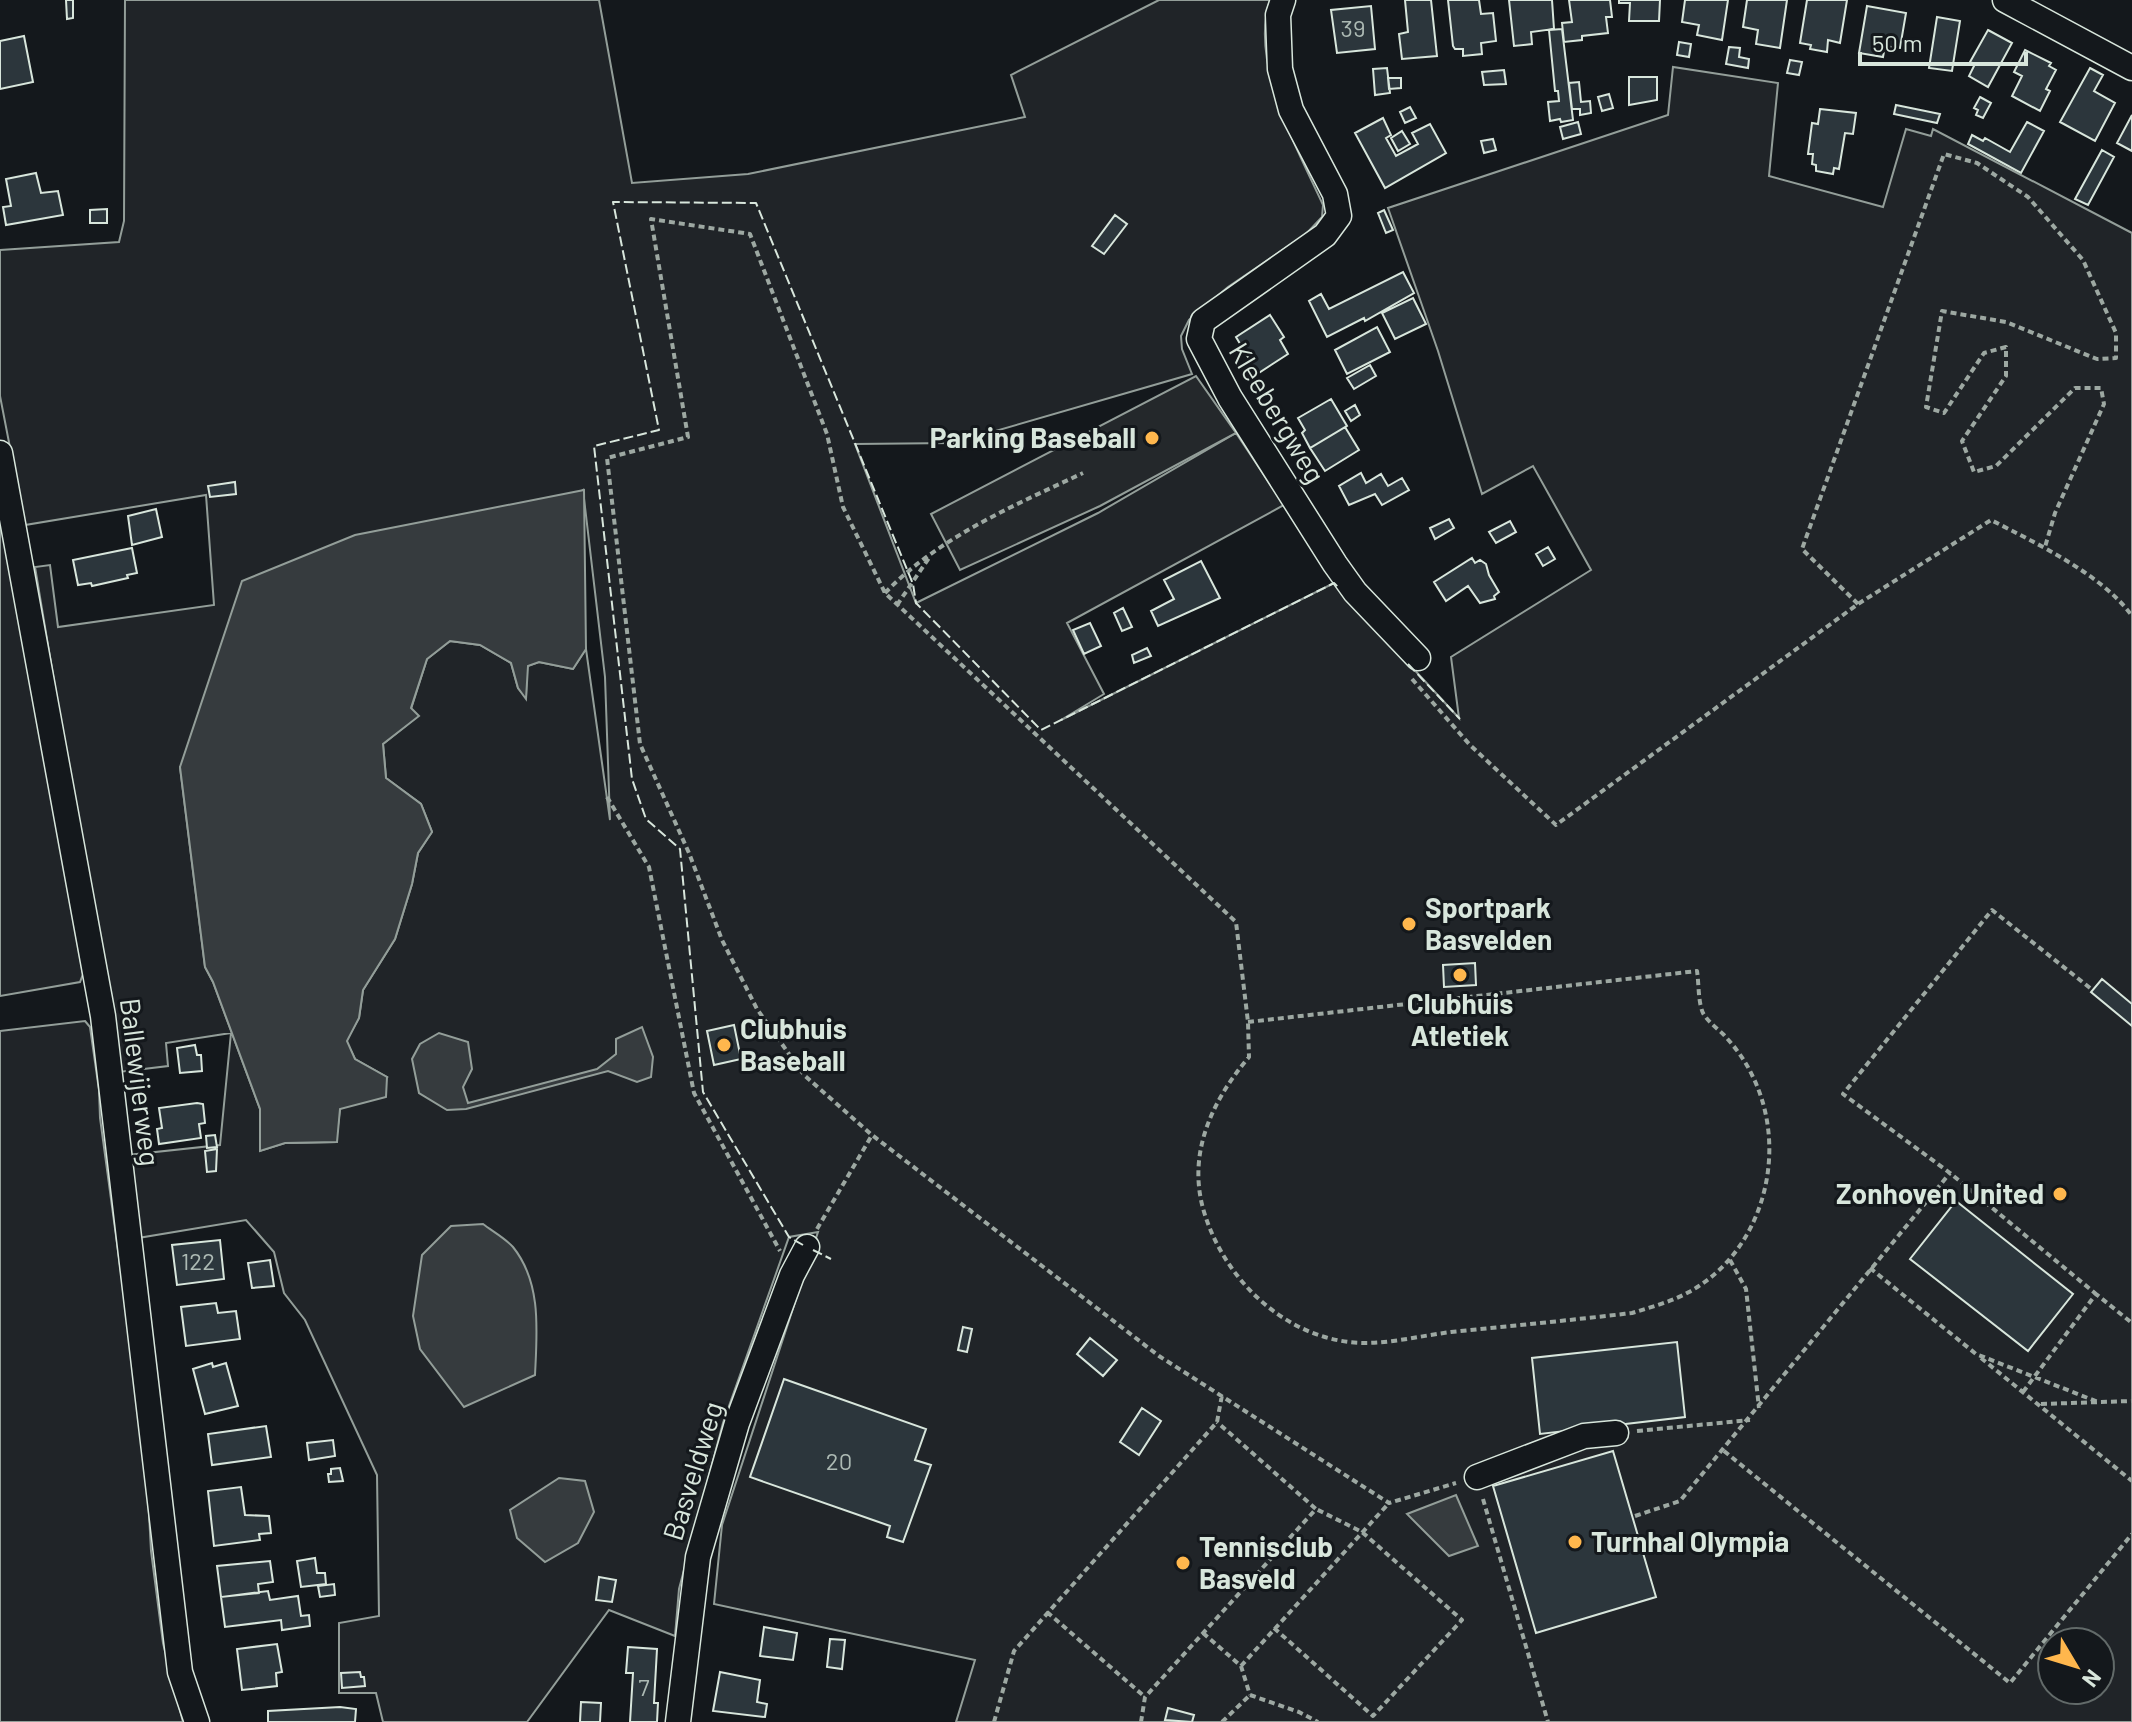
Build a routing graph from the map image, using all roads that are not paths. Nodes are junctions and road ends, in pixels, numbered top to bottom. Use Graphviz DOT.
graph roads {
  1 [pos="1283,0"];
  2 [pos="2005,0"];
  3 [pos="2132,68"];
  4 [pos="0,453"];
  5 [pos="1414,667"];
  6 [pos="807,1247"];
  7 [pos="1616,1433"];
  8 [pos="1477,1477"];
  9 [pos="197,1722"];
  10 [pos="678,1722"];
  1 -- 5 [label="street, Kleebergweg"];
  2 -- 3 [label="street"];
  4 -- 9 [label="street, Ballewijerweg"];
  6 -- 10 [label="street, Basveldweg"];
  7 -- 8 [label="street"];
}
